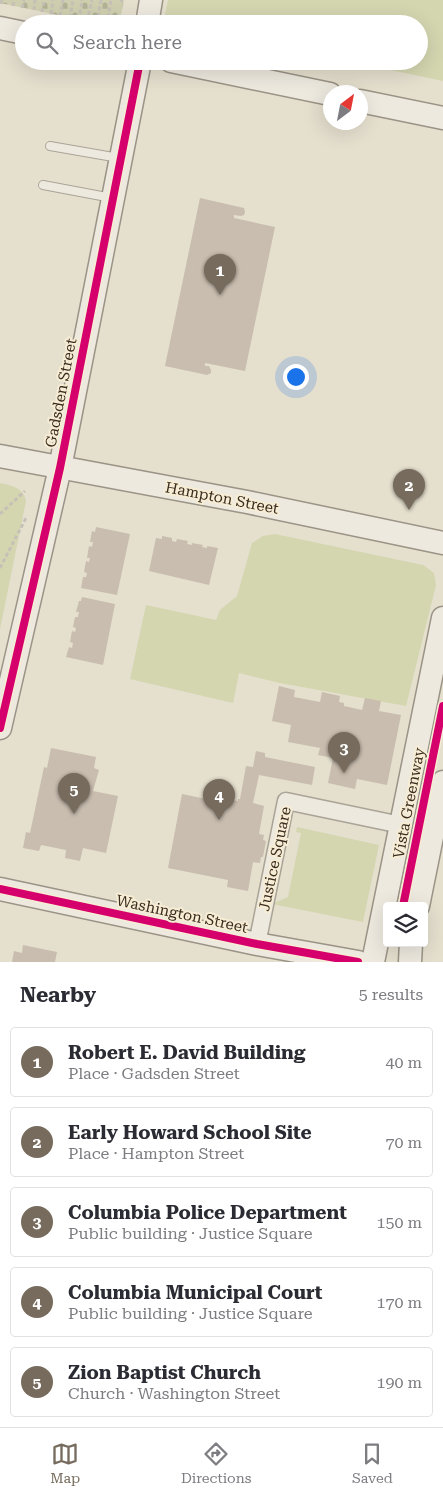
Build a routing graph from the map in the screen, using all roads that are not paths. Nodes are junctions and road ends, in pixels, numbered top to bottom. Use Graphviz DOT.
graph roads {
  1 [pos="152,0"];
  2 [pos="149,15"];
  3 [pos="0,28"];
  4 [pos="15,31"];
  5 [pos="138,70"];
  6 [pos="214,70"];
  7 [pos="323,93"];
  8 [pos="368,103"];
  9 [pos="443,118"];
  10 [pos="50,146"];
  11 [pos="121,158"];
  12 [pos="43,185"];
  13 [pos="113,199"];
  14 [pos="0,456"];
  15 [pos="60,468"];
  16 [pos="443,543"];
  17 [pos="443,618"];
  18 [pos="0,728"];
  19 [pos="443,782"];
  20 [pos="401,825"];
  21 [pos="0,889"];
  22 [pos="419,902"];
  23 [pos="257,944"];
  24 [pos="411,947"];
  25 [pos="358,962"];
  26 [pos="373,962"];
  27 [pos="410,962"];
  1 -- 2 [label="street"];
  3 -- 4 [label="street"];
  5 -- 11 [label="street, Gadsden Street"];
  6 -- 7 [label="street"];
  8 -- 9 [label="street"];
  10 -- 11 [label="lane"];
  11 -- 13 [label="street, Gadsden Street"];
  12 -- 13 [label="lane"];
  13 -- 15 [label="street, Gadsden Street"];
  14 -- 15 [label="street, Hampton Street"];
  15 -- 16 [label="street, Hampton Street"];
  15 -- 18 [label="street, Gadsden Street"];
  17 -- 20 [label="street"];
  19 -- 22 [label="street"];
  20 -- 23 [label="street, Justice Square"];
  20 -- 26 [label="street"];
  21 -- 23 [label="street, Washington Street"];
  23 -- 25 [label="street, Washington Street"];
  24 -- 27 [label="street"];
}
